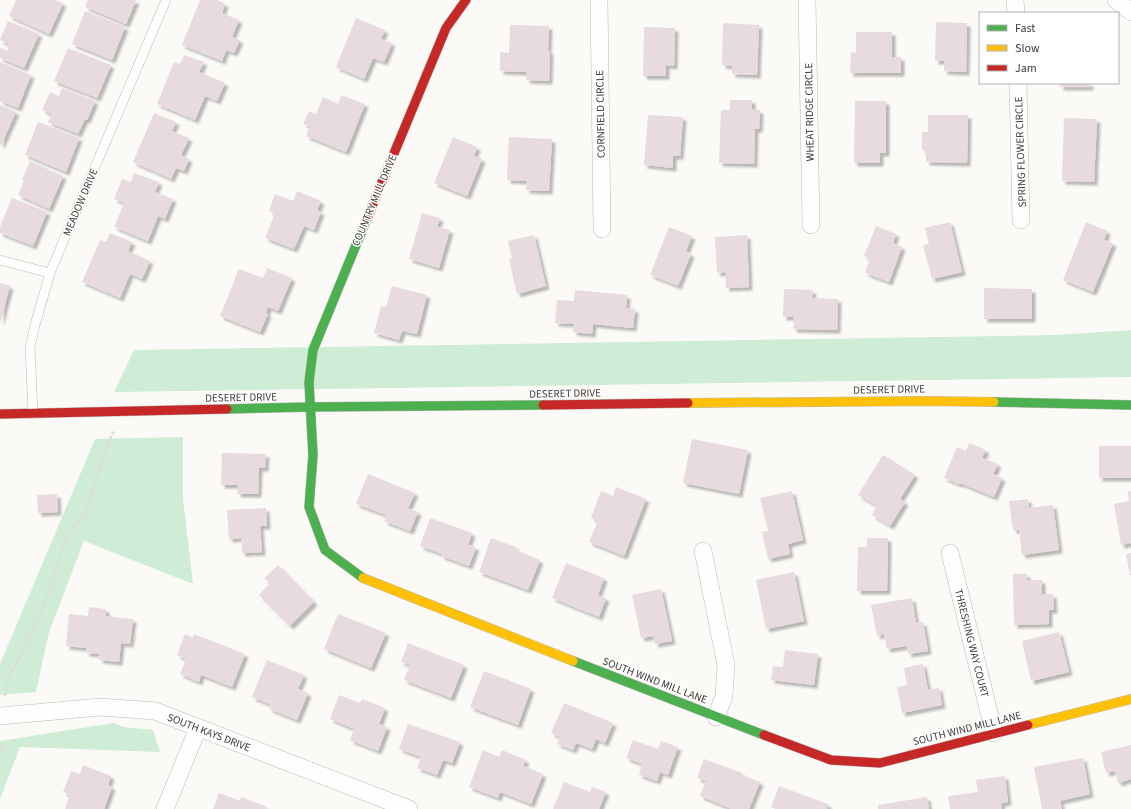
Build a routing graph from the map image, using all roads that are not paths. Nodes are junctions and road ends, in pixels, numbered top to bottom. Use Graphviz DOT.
graph roads {
  1 [pos="166,0"];
  2 [pos="466,0"];
  3 [pos="599,0"];
  4 [pos="807,0"];
  5 [pos="1015,0"];
  6 [pos="1116,0"];
  7 [pos="1016,12"];
  8 [pos="1131,12"];
  9 [pos="1018,84"];
  10 [pos="1022,220"];
  11 [pos="811,225"];
  12 [pos="602,229"];
  13 [pos="0,260"];
  14 [pos="50,272"];
  15 [pos="1131,405"];
  16 [pos="310,408"];
  17 [pos="0,414"];
  18 [pos="33,414"];
  19 [pos="703,551"];
  20 [pos="950,553"];
  21 [pos="1131,699"];
  22 [pos="0,716"];
  23 [pos="716,717"];
  24 [pos="198,728"];
  25 [pos="994,733"];
  26 [pos="165,809"];
  27 [pos="408,809"];
  1 -- 14 [label="lane, MEADOW DRIVE"];
  2 -- 16 [label="street, COUNTRY MILL DRIVE"];
  3 -- 12 [label="street, CORNFIELD CIRCLE"];
  4 -- 11 [label="street, WHEAT RIDGE CIRCLE"];
  5 -- 7 [label="street"];
  6 -- 8 [label="street"];
  9 -- 10 [label="street, SPRING FLOWER CIRCLE"];
  13 -- 14 [label="lane"];
  14 -- 18 [label="lane, MEADOW DRIVE"];
  15 -- 16 [label="street, DESERET DRIVE"];
  16 -- 18 [label="street, DESERET DRIVE"];
  16 -- 23 [label="street, SOUTH WIND MILL LANE"];
  17 -- 18 [label="street, DESERET DRIVE"];
  19 -- 23 [label="street"];
  20 -- 25 [label="street, THRESHING WAY COURT"];
  21 -- 25 [label="street, SOUTH WIND MILL LANE"];
  22 -- 24 [label="street, SOUTH KAYS DRIVE"];
  23 -- 25 [label="street, SOUTH WIND MILL LANE"];
  24 -- 26 [label="street"];
  24 -- 27 [label="street, SOUTH KAYS DRIVE"];
}
